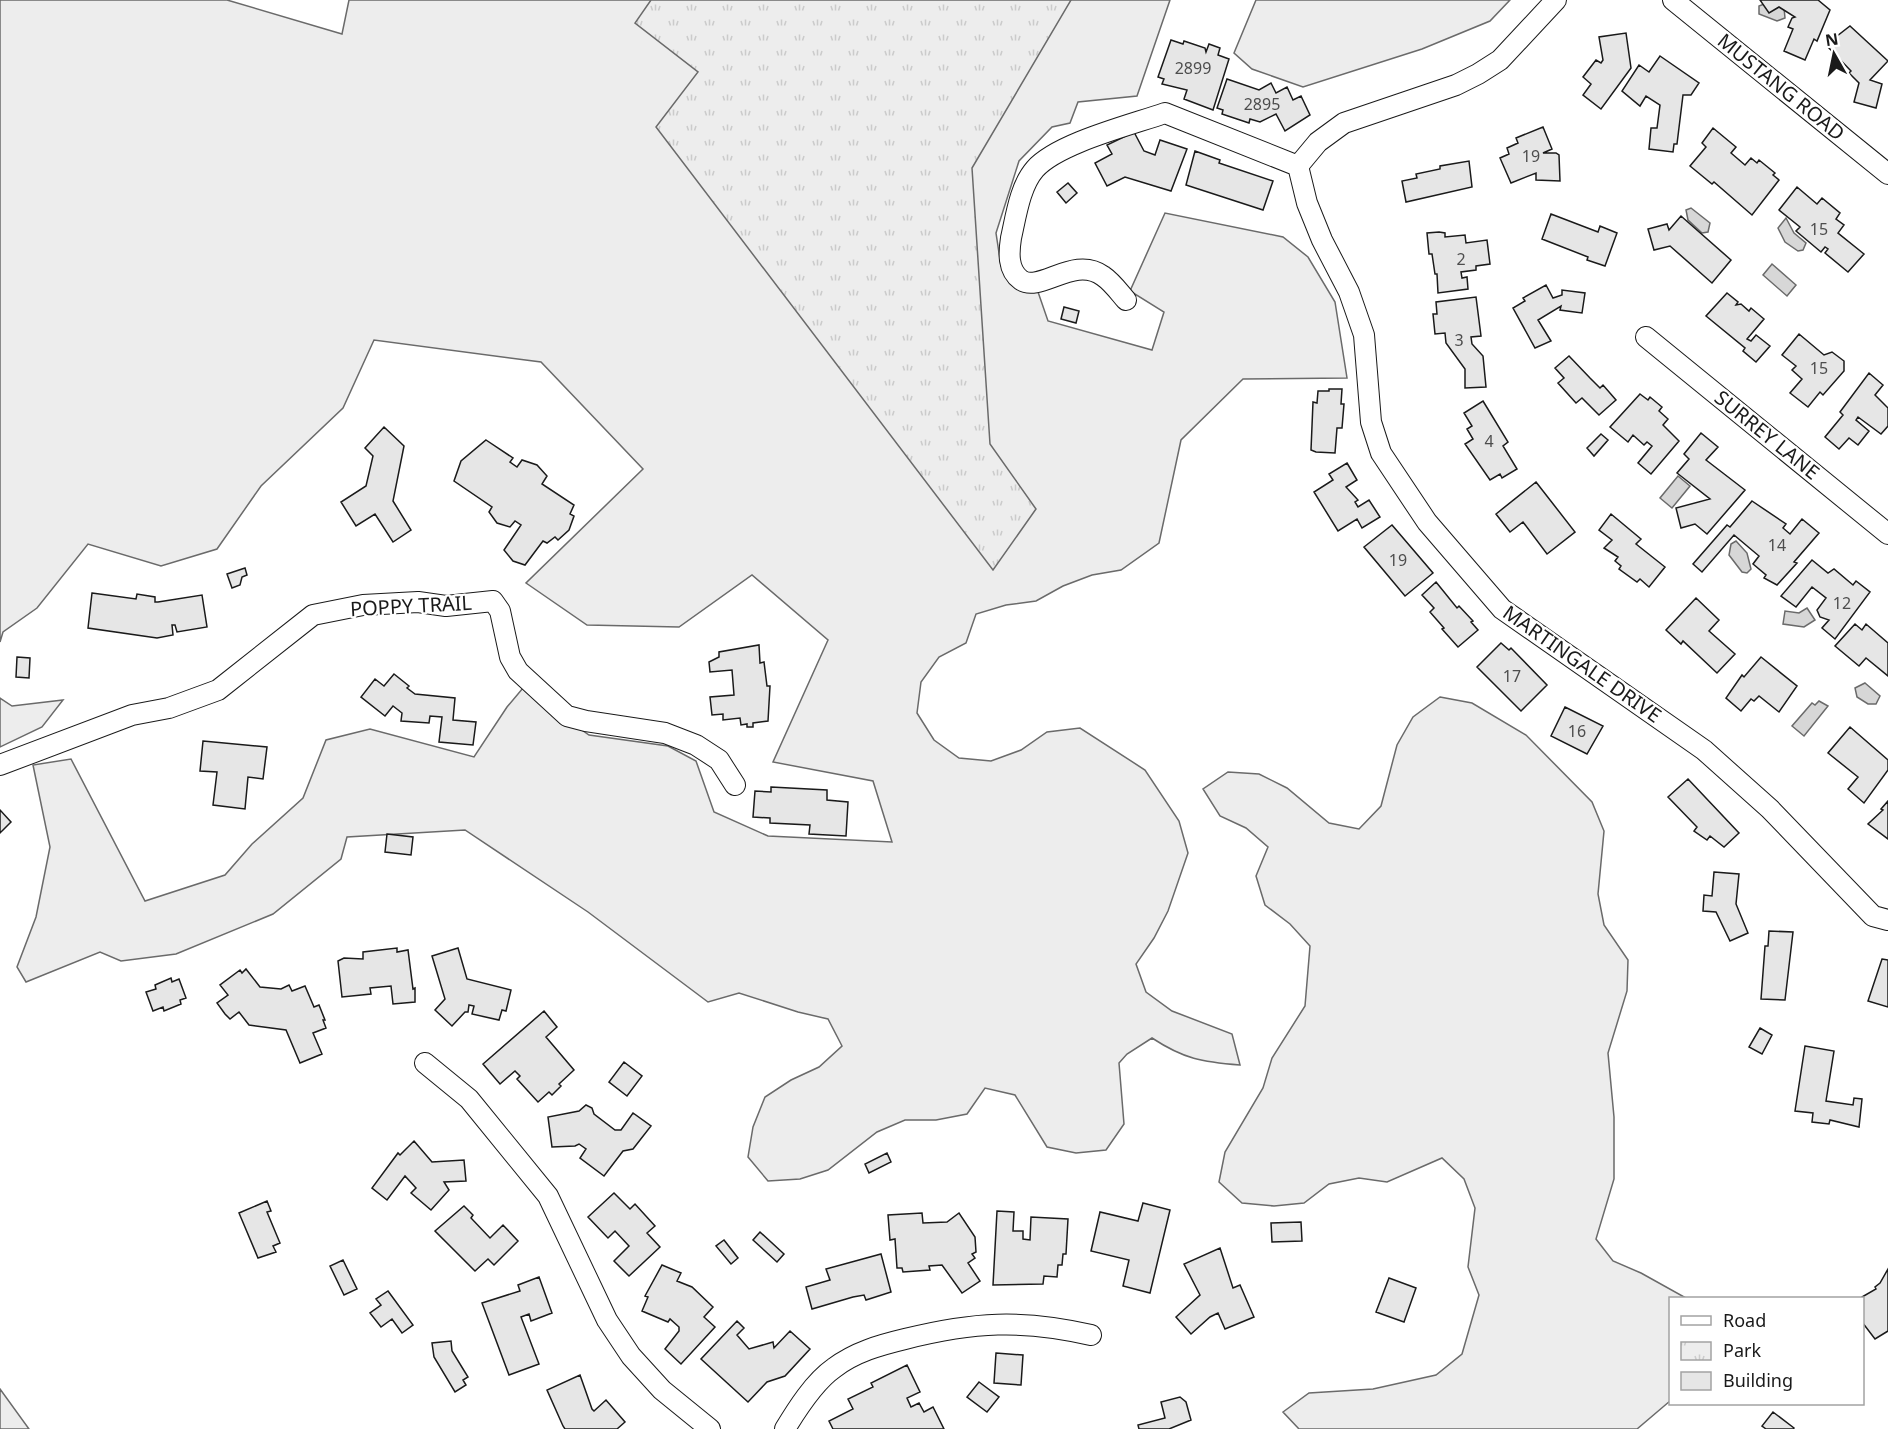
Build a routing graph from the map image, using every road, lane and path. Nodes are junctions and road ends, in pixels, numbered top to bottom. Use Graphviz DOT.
graph roads {
  1 [pos="1556,0"];
  2 [pos="1674,0"];
  3 [pos="1298,166"];
  4 [pos="1888,174"];
  5 [pos="1126,300"];
  6 [pos="1646,337"];
  7 [pos="1888,534"];
  8 [pos="0,765"];
  9 [pos="735,785"];
  10 [pos="1888,920"];
  11 [pos="425,1064"];
  12 [pos="1091,1335"];
  13 [pos="710,1429"];
  14 [pos="785,1429"];
  1 -- 3 [label="street"];
  2 -- 4 [label="street, MUSTANG ROAD"];
  3 -- 5 [label="street"];
  3 -- 10 [label="street, MARTINGALE DRIVE"];
  6 -- 7 [label="street, SURREY LANE"];
  8 -- 9 [label="street, POPPY TRAIL"];
  11 -- 13 [label="street"];
  12 -- 14 [label="street"];
}
